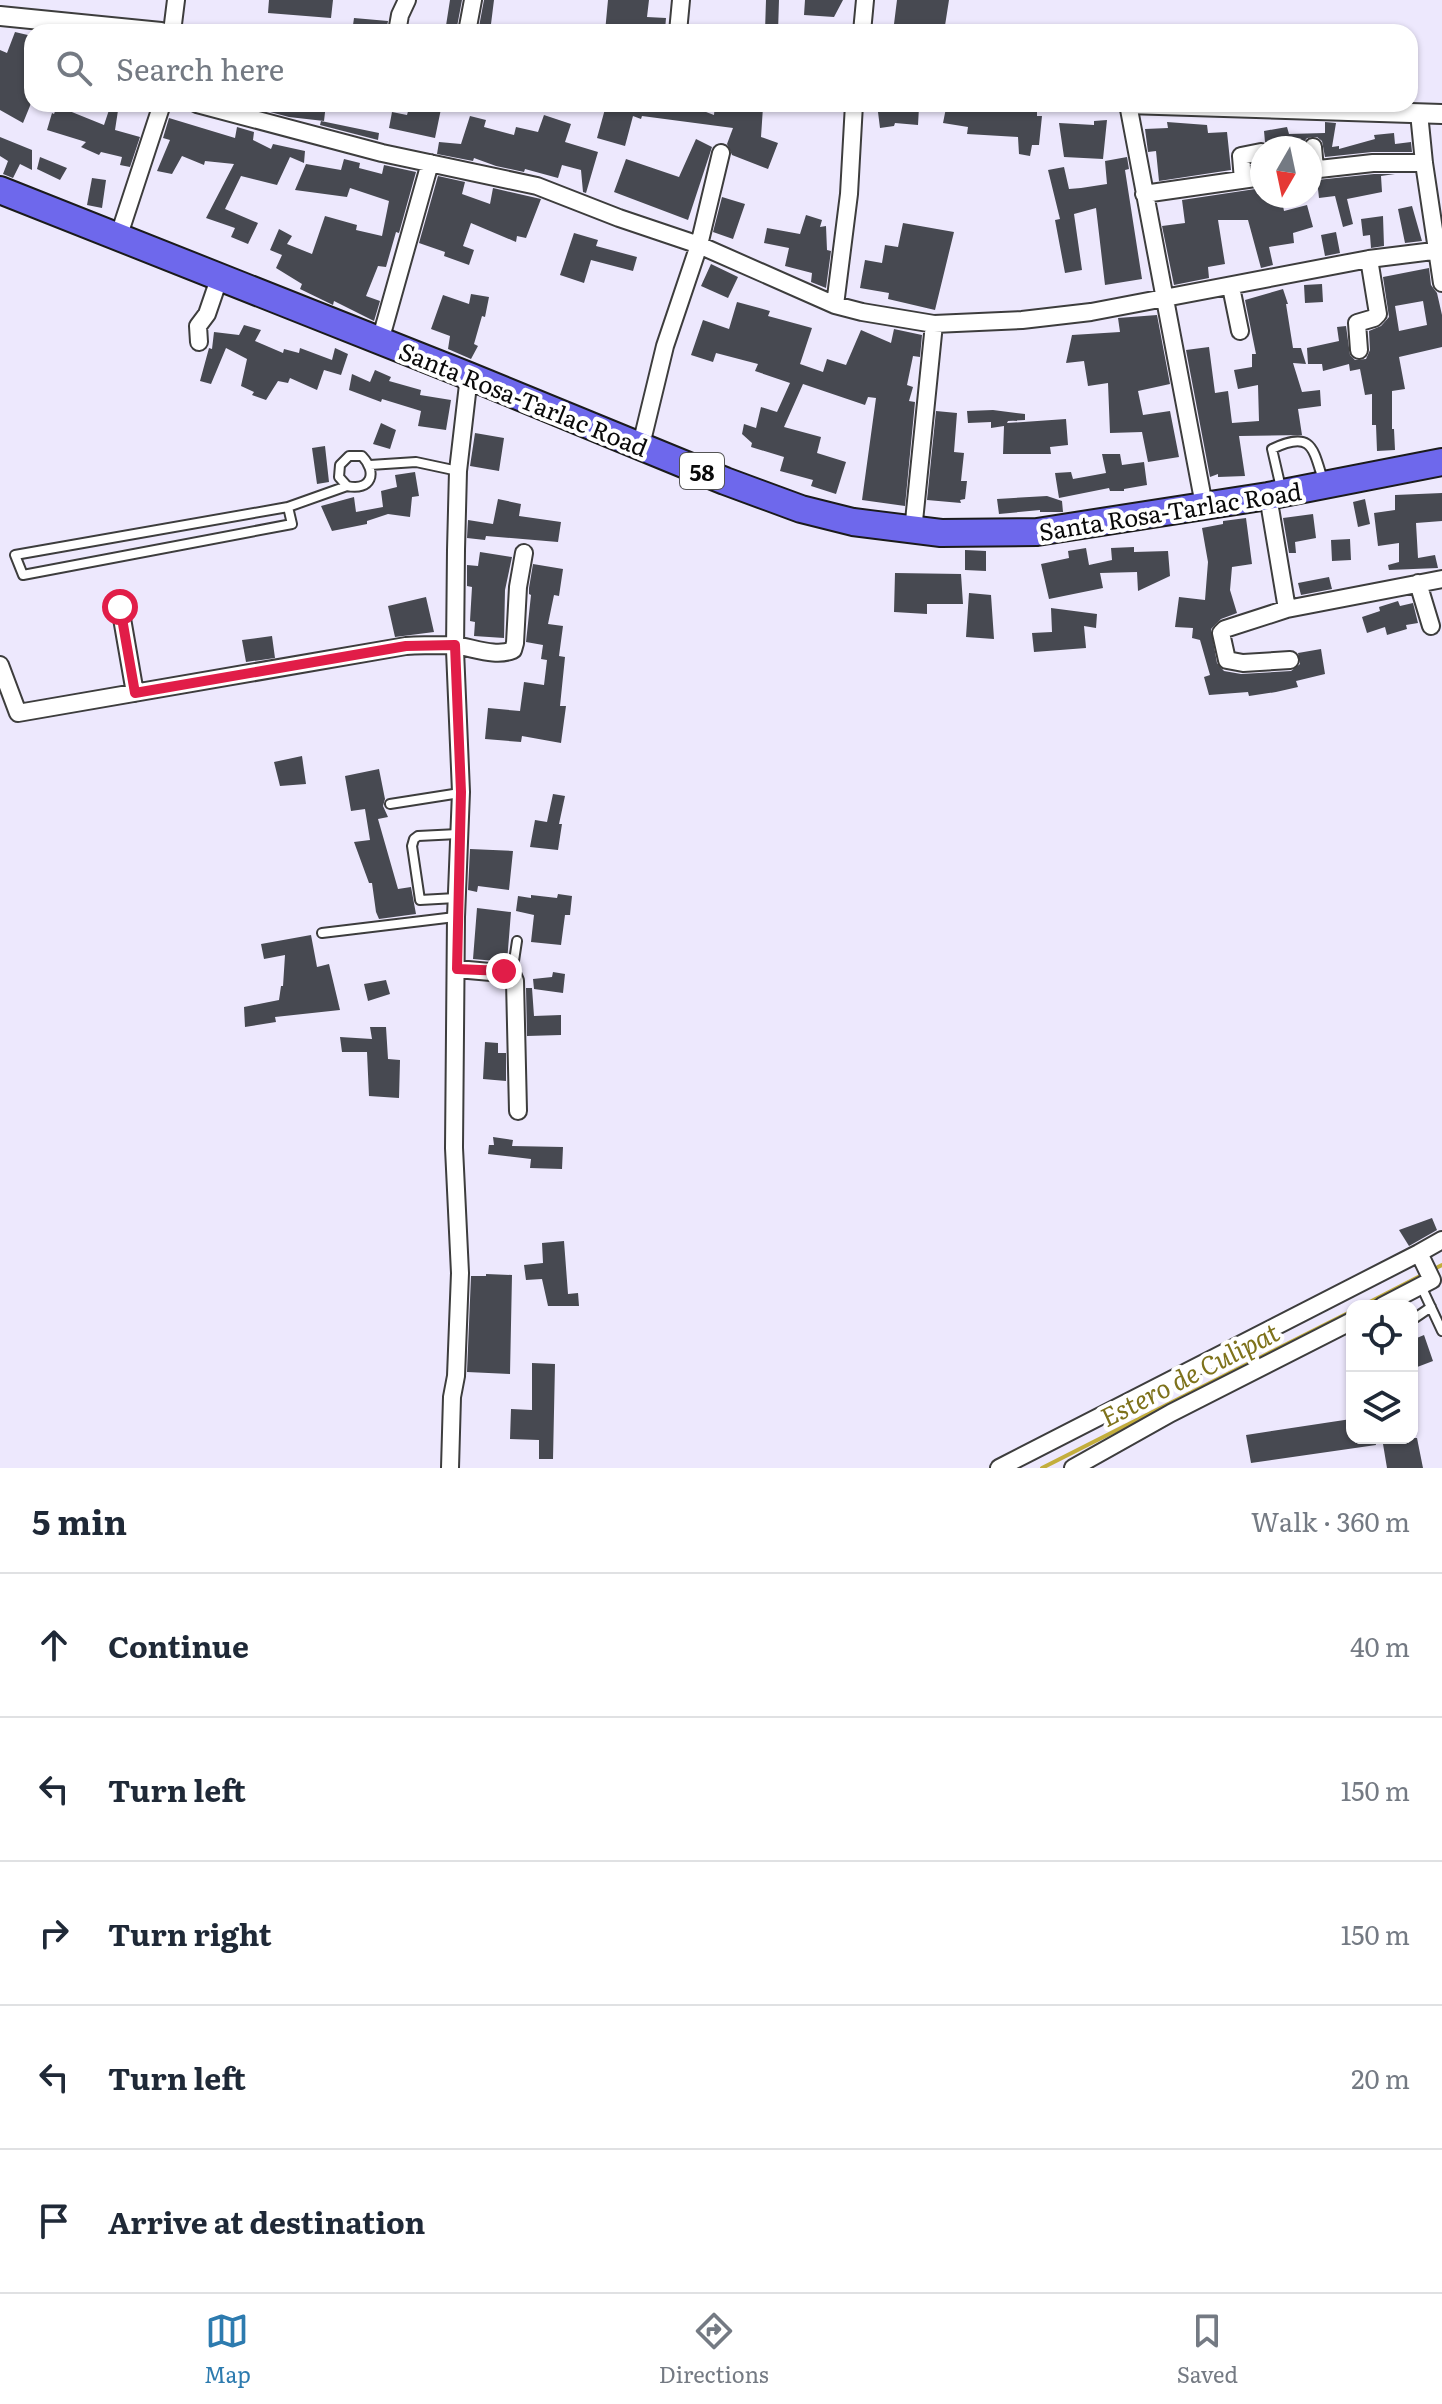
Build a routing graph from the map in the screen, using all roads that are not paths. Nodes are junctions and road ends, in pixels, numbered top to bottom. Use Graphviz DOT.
graph roads {
  1 [pos="176,0"];
  2 [pos="407,0"];
  3 [pos="473,0"];
  4 [pos="681,0"];
  5 [pos="865,0"];
  6 [pos="0,16"];
  7 [pos="80,24"];
  8 [pos="173,24"];
  9 [pos="398,24"];
  10 [pos="468,24"];
  11 [pos="679,24"];
  12 [pos="863,24"];
  13 [pos="159,112"];
  14 [pos="229,112"];
  15 [pos="854,112"];
  16 [pos="1129,112"];
  17 [pos="1387,112"];
  18 [pos="1419,113"];
  19 [pos="1442,114"];
  20 [pos="721,153"];
  21 [pos="1250,154"];
  22 [pos="430,163"];
  23 [pos="1424,163"];
  24 [pos="1322,169"];
  25 [pos="1250,179"];
  26 [pos="1243,180"];
  27 [pos="0,190"];
  28 [pos="1144,194"];
  29 [pos="118,238"];
  30 [pos="699,245"];
  31 [pos="1439,251"];
  32 [pos="1369,259"];
  33 [pos="219,279"];
  34 [pos="1442,283"];
  35 [pos="1231,287"];
  36 [pos="1164,299"];
  37 [pos="835,305"];
  38 [pos="934,324"];
  39 [pos="1240,331"];
  40 [pos="380,341"];
  41 [pos="199,342"];
  42 [pos="1359,350"];
  43 [pos="469,376"];
  44 [pos="641,445"];
  45 [pos="1442,462"];
  46 [pos="370,465"];
  47 [pos="458,471"];
  48 [pos="1325,485"];
  49 [pos="347,486"];
  50 [pos="1276,494"];
  51 [pos="1204,505"];
  52 [pos="288,507"];
  53 [pos="913,531"];
  54 [pos="524,553"];
  55 [pos="1442,579"];
  56 [pos="1418,583"];
  57 [pos="120,607"];
  58 [pos="1287,609"];
  59 [pos="1431,626"];
  60 [pos="455,645"];
  61 [pos="1290,660"];
  62 [pos="0,665"];
  63 [pos="135,693"];
  64 [pos="461,792"];
  65 [pos="390,804"];
  66 [pos="458,834"];
  67 [pos="457,898"];
  68 [pos="456,917"];
  69 [pos="322,933"];
  70 [pos="517,941"];
  71 [pos="457,969"];
  72 [pos="512,974"];
  73 [pos="518,1111"];
  74 [pos="1442,1240"];
  75 [pos="1420,1255"];
  76 [pos="1431,1279"];
  77 [pos="1393,1300"];
  78 [pos="1431,1307"];
  79 [pos="1418,1316"];
  80 [pos="1346,1324"];
  81 [pos="1442,1331"];
  82 [pos="450,1468"];
  83 [pos="999,1468"];
  84 [pos="1073,1468"];
  1 -- 8 [label="street"];
  2 -- 9 [label="street"];
  3 -- 10 [label="street"];
  4 -- 11 [label="street"];
  5 -- 12 [label="street"];
  6 -- 7 [label="street"];
  13 -- 29 [label="street"];
  14 -- 22 [label="street"];
  15 -- 37 [label="street"];
  16 -- 28 [label="street"];
  17 -- 18 [label="street"];
  18 -- 19 [label="street"];
  18 -- 23 [label="street"];
  20 -- 30 [label="street"];
  21 -- 26 [label="street"];
  22 -- 30 [label="street"];
  22 -- 40 [label="street"];
  23 -- 24 [label="street"];
  23 -- 31 [label="street"];
  25 -- 26 [label="street"];
  26 -- 28 [label="street"];
  27 -- 29 [label="highway, Santa Rosa-Tarlac Road / 58"];
  28 -- 36 [label="street"];
  29 -- 33 [label="highway, Santa Rosa-Tarlac Road / 58"];
  30 -- 37 [label="street"];
  30 -- 44 [label="street"];
  31 -- 32 [label="street"];
  31 -- 34 [label="street"];
  32 -- 35 [label="street"];
  32 -- 42 [label="street"];
  33 -- 40 [label="highway, Santa Rosa-Tarlac Road / 58"];
  33 -- 41 [label="street"];
  35 -- 36 [label="street"];
  35 -- 39 [label="street"];
  36 -- 38 [label="street"];
  36 -- 51 [label="street"];
  37 -- 38 [label="street"];
  38 -- 53 [label="street"];
  40 -- 43 [label="highway, Santa Rosa-Tarlac Road / 58"];
  43 -- 44 [label="highway, Santa Rosa-Tarlac Road / 58"];
  43 -- 47 [label="street"];
  44 -- 53 [label="highway, Santa Rosa-Tarlac Road / 58"];
  45 -- 48 [label="highway, Santa Rosa-Tarlac Road / 58"];
  46 -- 47 [label="lane"];
  46 -- 49 [label="lane"];
  46 -- 49 [label="lane"];
  47 -- 60 [label="street"];
  48 -- 50 [label="highway, Santa Rosa-Tarlac Road / 58"];
  48 -- 50 [label="lane"];
  49 -- 52 [label="lane"];
  50 -- 51 [label="highway, Santa Rosa-Tarlac Road / 58"];
  50 -- 58 [label="street"];
  51 -- 53 [label="highway, Santa Rosa-Tarlac Road / 58"];
  52 -- 52 [label="lane"];
  54 -- 60 [label="street"];
  55 -- 56 [label="street"];
  56 -- 58 [label="street"];
  56 -- 59 [label="street"];
  57 -- 63 [label="street"];
  58 -- 61 [label="street"];
  60 -- 63 [label="street"];
  60 -- 64 [label="street"];
  62 -- 63 [label="street"];
  64 -- 65 [label="lane"];
  64 -- 66 [label="street"];
  66 -- 67 [label="street"];
  66 -- 67 [label="lane"];
  67 -- 68 [label="street"];
  68 -- 69 [label="lane"];
  68 -- 71 [label="street"];
  70 -- 72 [label="lane"];
  71 -- 72 [label="street"];
  71 -- 82 [label="street"];
  72 -- 73 [label="street"];
  74 -- 75 [label="street"];
  75 -- 76 [label="street"];
  75 -- 83 [label="street"];
  76 -- 77 [label="street"];
  76 -- 78 [label="lane"];
  78 -- 79 [label="lane"];
  78 -- 81 [label="lane"];
  80 -- 84 [label="street"];
}
